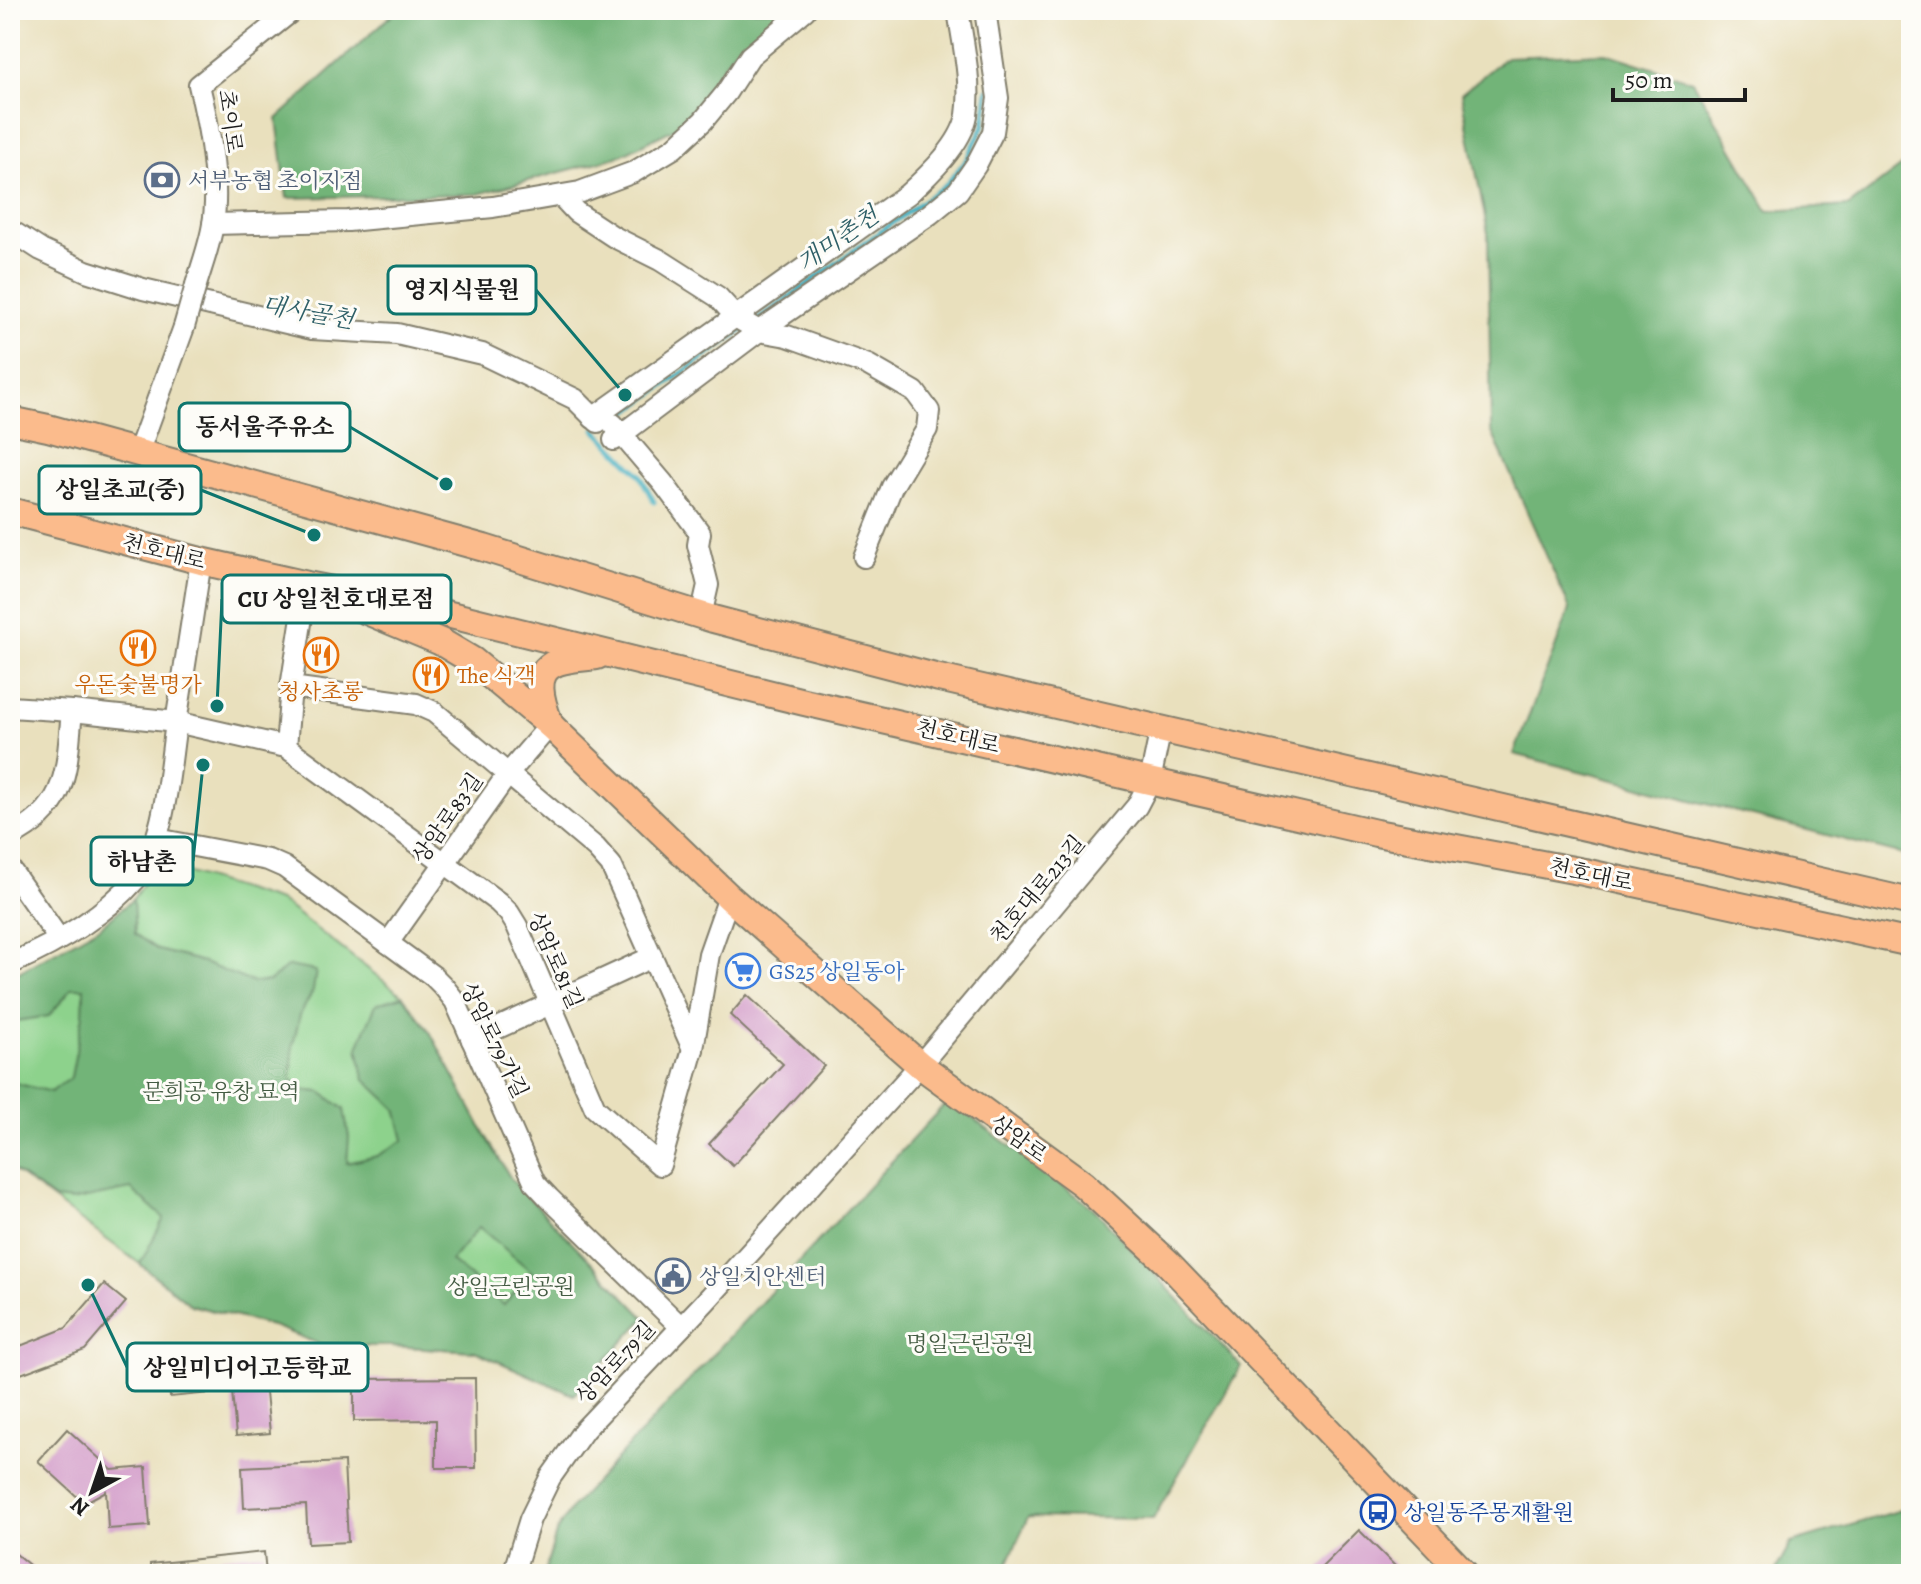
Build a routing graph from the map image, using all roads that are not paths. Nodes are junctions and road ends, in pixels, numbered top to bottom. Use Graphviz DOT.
graph roads {
  1 [pos="293,10"];
  2 [pos="805,10"];
  3 [pos="958,10"];
  4 [pos="985,10"];
  5 [pos="561,196"];
  6 [pos="213,224"];
  7 [pos="10,230"];
  8 [pos="134,273"];
  9 [pos="158,292"];
  10 [pos="269,303"];
  11 [pos="232,311"];
  12 [pos="737,318"];
  13 [pos="759,331"];
  14 [pos="10,420"];
  15 [pos="608,427"];
  16 [pos="138,453"];
  17 [pos="10,511"];
  18 [pos="864,557"];
  19 [pos="201,561"];
  20 [pos="307,585"];
  21 [pos="701,616"];
  22 [pos="610,654"];
  23 [pos="291,687"];
  24 [pos="10,707"];
  25 [pos="72,711"];
  26 [pos="176,722"];
  27 [pos="550,725"];
  28 [pos="1161,728"];
  29 [pos="286,747"];
  30 [pos="508,774"];
  31 [pos="1150,781"];
  32 [pos="10,837"];
  33 [pos="157,839"];
  34 [pos="444,863"];
  35 [pos="10,869"];
  36 [pos="729,897"];
  37 [pos="1911,902"];
  38 [pos="59,939"];
  39 [pos="388,943"];
  40 [pos="1911,943"];
  41 [pos="652,957"];
  42 [pos="10,964"];
  43 [pos="550,1004"];
  44 [pos="472,1040"];
  45 [pos="693,1049"];
  46 [pos="920,1065"];
  47 [pos="681,1327"];
  48 [pos="513,1574"];
  49 [pos="1465,1574"];
  1 -- 6 [label="street, 초이로"];
  2 -- 5 [label="street"];
  3 -- 12 [label="street"];
  4 -- 13 [label="street"];
  5 -- 6 [label="street"];
  5 -- 12 [label="street"];
  6 -- 16 [label="street, 초이로, bridge"];
  7 -- 9 [label="street"];
  8 -- 9 [label="street"];
  9 -- 11 [label="street"];
  10 -- 11 [label="street"];
  11 -- 15 [label="street"];
  12 -- 13 [label="street"];
  12 -- 15 [label="street"];
  13 -- 15 [label="street"];
  13 -- 18 [label="street"];
  14 -- 16 [label="main road, 천호대로"];
  15 -- 21 [label="street"];
  16 -- 21 [label="main road, 천호대로"];
  17 -- 19 [label="main road, 천호대로"];
  19 -- 20 [label="main road, 천호대로"];
  19 -- 26 [label="street"];
  20 -- 22 [label="main road, 천호대로"];
  20 -- 23 [label="street"];
  20 -- 27 [label="main road, 상암로"];
  21 -- 28 [label="main road, 천호대로"];
  22 -- 27 [label="main road"];
  22 -- 31 [label="main road, 천호대로"];
  23 -- 29 [label="street"];
  23 -- 30 [label="street"];
  24 -- 25 [label="street, 상암로81길"];
  25 -- 26 [label="street, 상암로81길"];
  25 -- 32 [label="street"];
  26 -- 29 [label="street, 상암로81길"];
  26 -- 33 [label="street"];
  27 -- 30 [label="street, 상암로83길"];
  27 -- 36 [label="main road, 상암로"];
  28 -- 31 [label="street, 천호대로213길"];
  28 -- 37 [label="main road, 천호대로"];
  29 -- 34 [label="street, 상암로81길"];
  30 -- 34 [label="street, 상암로83길"];
  30 -- 41 [label="street"];
  31 -- 40 [label="main road, 천호대로"];
  31 -- 46 [label="street, 천호대로213길"];
  33 -- 38 [label="street"];
  33 -- 39 [label="street, 상암로79가길"];
  34 -- 39 [label="street, 상암로83길"];
  34 -- 43 [label="street, 상암로81길"];
  35 -- 38 [label="street"];
  36 -- 45 [label="street, 상암로81길"];
  36 -- 46 [label="main road, 상암로"];
  38 -- 42 [label="street"];
  39 -- 44 [label="street, 상암로79가길"];
  41 -- 43 [label="street"];
  41 -- 45 [label="street"];
  43 -- 44 [label="street"];
  43 -- 45 [label="street, 상암로81길"];
  44 -- 47 [label="street, 상암로79가길"];
  46 -- 47 [label="street, 상암로79길"];
  46 -- 49 [label="main road, 상암로"];
  47 -- 48 [label="street, 상암로79길"];
}
